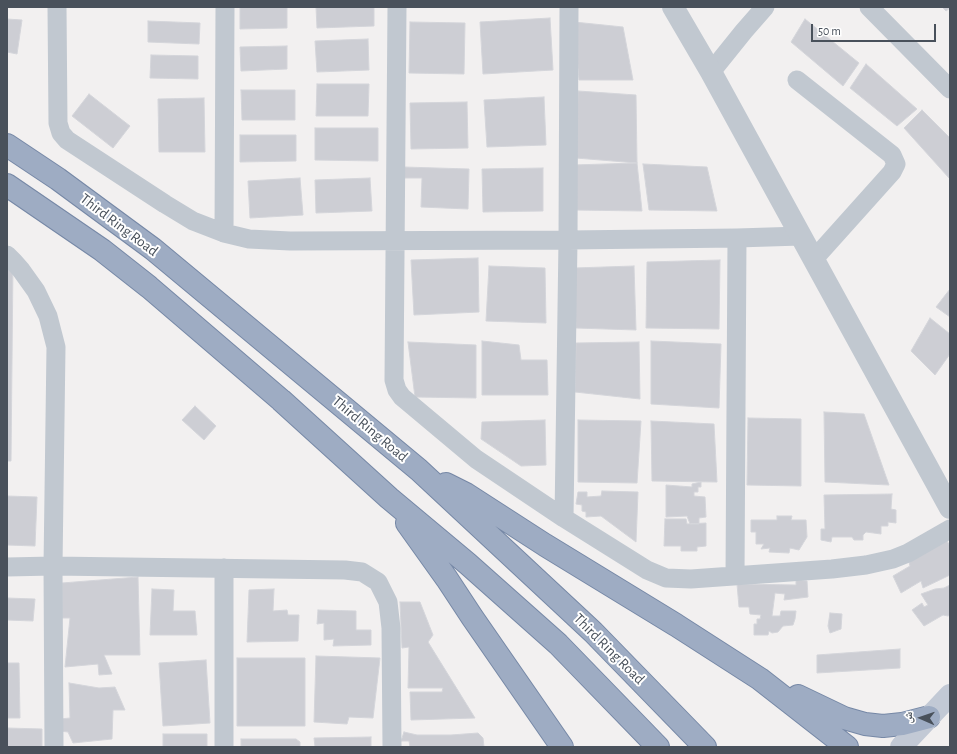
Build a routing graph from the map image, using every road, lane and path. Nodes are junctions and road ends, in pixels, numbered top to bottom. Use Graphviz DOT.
graph roads {
  1 [pos="56,7"];
  2 [pos="225,7"];
  3 [pos="397,7"];
  4 [pos="569,7"];
  5 [pos="673,7"];
  6 [pos="765,7"];
  7 [pos="869,7"];
  8 [pos="711,72"];
  9 [pos="797,80"];
  10 [pos="950,89"];
  11 [pos="7,145"];
  12 [pos="7,185"];
  13 [pos="224,233"];
  14 [pos="801,236"];
  15 [pos="737,238"];
  16 [pos="568,240"];
  17 [pos="395,241"];
  18 [pos="7,255"];
  19 [pos="814,259"];
  20 [pos="420,470"];
  21 [pos="389,498"];
  22 [pos="950,508"];
  23 [pos="564,518"];
  24 [pos="950,529"];
  25 [pos="53,566"];
  26 [pos="7,567"];
  27 [pos="224,568"];
  28 [pos="735,576"];
  29 [pos="760,678"];
  30 [pos="950,695"];
  31 [pos="930,717"];
  32 [pos="54,747"];
  33 [pos="224,747"];
  34 [pos="392,747"];
  35 [pos="562,747"];
  36 [pos="658,747"];
  37 [pos="705,747"];
  38 [pos="848,747"];
  39 [pos="901,747"];
  1 -- 13 [label="street"];
  2 -- 13 [label="street"];
  3 -- 17 [label="street"];
  4 -- 16 [label="street"];
  5 -- 8 [label="street"];
  6 -- 8 [label="street"];
  7 -- 10 [label="street"];
  8 -- 14 [label="street"];
  9 -- 19 [label="street"];
  11 -- 20 [label="highway, Third Ring Road"];
  12 -- 21 [label="highway, Third Ring Road"];
  13 -- 17 [label="street"];
  14 -- 15 [label="street"];
  14 -- 19 [label="street"];
  15 -- 16 [label="street"];
  15 -- 28 [label="street"];
  16 -- 17 [label="street"];
  16 -- 23 [label="street"];
  17 -- 23 [label="street"];
  18 -- 25 [label="street"];
  19 -- 22 [label="street"];
  20 -- 29 [label="highway"];
  20 -- 37 [label="highway, Third Ring Road"];
  21 -- 35 [label="highway"];
  21 -- 36 [label="highway, Third Ring Road"];
  23 -- 28 [label="street"];
  24 -- 28 [label="street"];
  25 -- 26 [label="street"];
  25 -- 27 [label="street"];
  25 -- 32 [label="street"];
  27 -- 33 [label="street"];
  27 -- 34 [label="street"];
  29 -- 31 [label="highway"];
  29 -- 38 [label="highway"];
  30 -- 31 [label="main road"];
  31 -- 39 [label="main road"];
}
